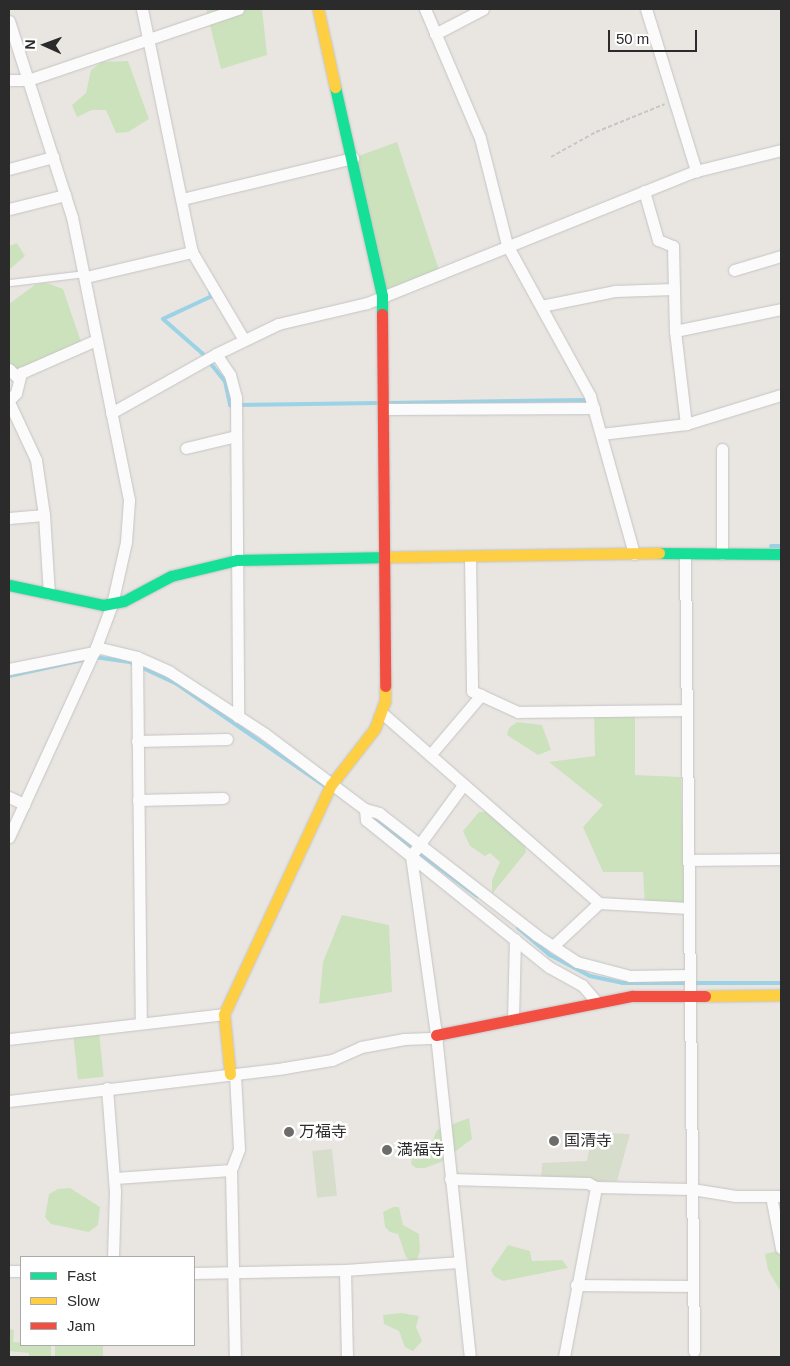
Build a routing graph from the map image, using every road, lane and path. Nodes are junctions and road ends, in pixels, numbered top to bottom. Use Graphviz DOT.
graph roads {
  1 [pos="142,9"];
  2 [pos="238,9"];
  3 [pos="318,9"];
  4 [pos="425,9"];
  5 [pos="483,9"];
  6 [pos="646,9"];
  7 [pos="9,21"];
  8 [pos="435,34"];
  9 [pos="149,39"];
  10 [pos="9,80"];
  11 [pos="28,80"];
  12 [pos="674,100"];
  13 [pos="781,150"];
  14 [pos="551,156"];
  15 [pos="53,157"];
  16 [pos="353,158"];
  17 [pos="9,169"];
  18 [pos="696,171"];
  19 [pos="644,191"];
  20 [pos="65,195"];
  21 [pos="182,199"];
  22 [pos="9,209"];
  23 [pos="507,245"];
  24 [pos="192,252"];
  25 [pos="781,256"];
  26 [pos="734,270"];
  27 [pos="86,276"];
  28 [pos="11,283"];
  29 [pos="673,290"];
  30 [pos="382,296"];
  31 [pos="541,306"];
  32 [pos="781,309"];
  33 [pos="675,331"];
  34 [pos="96,340"];
  35 [pos="244,340"];
  36 [pos="216,354"];
  37 [pos="9,369"];
  38 [pos="19,379"];
  39 [pos="781,395"];
  40 [pos="9,401"];
  41 [pos="594,408"];
  42 [pos="384,409"];
  43 [pos="112,414"];
  44 [pos="686,424"];
  45 [pos="601,434"];
  46 [pos="236,436"];
  47 [pos="186,448"];
  48 [pos="722,449"];
  49 [pos="44,515"];
  50 [pos="9,518"];
  51 [pos="634,554"];
  52 [pos="722,554"];
  53 [pos="781,554"];
  54 [pos="685,555"];
  55 [pos="470,557"];
  56 [pos="386,558"];
  57 [pos="237,560"];
  58 [pos="9,584"];
  59 [pos="49,594"];
  60 [pos="112,604"];
  61 [pos="95,650"];
  62 [pos="137,657"];
  63 [pos="9,669"];
  64 [pos="481,695"];
  65 [pos="686,710"];
  66 [pos="382,713"];
  67 [pos="238,717"];
  68 [pos="228,739"];
  69 [pos="138,741"];
  70 [pos="430,755"];
  71 [pos="463,785"];
  72 [pos="331,786"];
  73 [pos="9,797"];
  74 [pos="223,798"];
  75 [pos="138,800"];
  76 [pos="24,804"];
  77 [pos="365,809"];
  78 [pos="9,837"];
  79 [pos="420,844"];
  80 [pos="411,856"];
  81 [pos="781,859"];
  82 [pos="688,860"];
  83 [pos="599,903"];
  84 [pos="688,908"];
  85 [pos="515,939"];
  86 [pos="553,946"];
  87 [pos="688,975"];
  88 [pos="781,995"];
  89 [pos="688,996"];
  90 [pos="597,1002"];
  91 [pos="224,1014"];
  92 [pos="513,1020"];
  93 [pos="141,1023"];
  94 [pos="437,1037"];
  95 [pos="9,1039"];
  96 [pos="232,1074"];
  97 [pos="107,1088"];
  98 [pos="9,1101"];
  99 [pos="231,1170"];
  100 [pos="115,1178"];
  101 [pos="450,1179"];
  102 [pos="596,1187"];
  103 [pos="692,1188"];
  104 [pos="776,1196"];
  105 [pos="781,1248"];
  106 [pos="113,1256"];
  107 [pos="458,1262"];
  108 [pos="345,1270"];
  109 [pos="195,1273"];
  110 [pos="235,1274"];
  111 [pos="576,1285"];
  112 [pos="693,1286"];
  113 [pos="694,1352"];
  114 [pos="235,1357"];
  115 [pos="347,1357"];
  116 [pos="470,1357"];
  117 [pos="564,1357"];
  1 -- 9 [label="street"];
  2 -- 9 [label="street"];
  3 -- 16 [label="street"];
  4 -- 8 [label="street"];
  5 -- 8 [label="street"];
  6 -- 12 [label="street"];
  7 -- 11 [label="street"];
  8 -- 23 [label="street"];
  9 -- 11 [label="street"];
  9 -- 21 [label="street"];
  10 -- 11 [label="street"];
  11 -- 15 [label="street"];
  12 -- 14 [label="path"];
  12 -- 18 [label="street"];
  13 -- 18 [label="street"];
  15 -- 17 [label="street"];
  15 -- 20 [label="street"];
  16 -- 21 [label="street"];
  16 -- 30 [label="street"];
  18 -- 19 [label="street"];
  19 -- 23 [label="street"];
  19 -- 29 [label="street"];
  20 -- 22 [label="street"];
  20 -- 27 [label="street"];
  21 -- 24 [label="street"];
  23 -- 30 [label="street"];
  23 -- 31 [label="street"];
  24 -- 27 [label="street"];
  24 -- 35 [label="street"];
  25 -- 26 [label="street"];
  27 -- 28 [label="lane"];
  27 -- 34 [label="street"];
  29 -- 31 [label="street"];
  29 -- 33 [label="street"];
  30 -- 35 [label="street"];
  30 -- 42 [label="street"];
  31 -- 41 [label="street"];
  32 -- 33 [label="street"];
  33 -- 44 [label="street"];
  34 -- 38 [label="street"];
  34 -- 43 [label="street"];
  35 -- 36 [label="street"];
  36 -- 43 [label="street"];
  36 -- 46 [label="street"];
  37 -- 38 [label="street"];
  38 -- 40 [label="street"];
  39 -- 44 [label="street"];
  40 -- 49 [label="street"];
  41 -- 42 [label="street"];
  41 -- 45 [label="street"];
  42 -- 56 [label="street"];
  43 -- 60 [label="street"];
  44 -- 45 [label="street"];
  45 -- 51 [label="street"];
  46 -- 47 [label="street"];
  46 -- 57 [label="street"];
  48 -- 52 [label="street"];
  49 -- 50 [label="street"];
  49 -- 59 [label="street"];
  51 -- 54 [label="street"];
  51 -- 55 [label="street"];
  52 -- 53 [label="street"];
  52 -- 54 [label="street"];
  54 -- 65 [label="street"];
  55 -- 56 [label="street"];
  55 -- 64 [label="street"];
  56 -- 57 [label="street"];
  56 -- 66 [label="street"];
  57 -- 60 [label="street"];
  57 -- 67 [label="street"];
  58 -- 59 [label="street"];
  59 -- 60 [label="street"];
  60 -- 61 [label="street"];
  61 -- 62 [label="street"];
  61 -- 63 [label="street"];
  61 -- 76 [label="street"];
  62 -- 67 [label="street"];
  62 -- 69 [label="street"];
  64 -- 65 [label="street"];
  64 -- 70 [label="street"];
  65 -- 82 [label="street"];
  66 -- 70 [label="street"];
  66 -- 72 [label="street"];
  67 -- 72 [label="street"];
  68 -- 69 [label="street"];
  69 -- 75 [label="street"];
  70 -- 71 [label="street"];
  71 -- 79 [label="street"];
  71 -- 83 [label="street"];
  72 -- 77 [label="street"];
  72 -- 91 [label="street"];
  73 -- 76 [label="street"];
  74 -- 75 [label="street"];
  75 -- 93 [label="street"];
  76 -- 78 [label="street"];
  77 -- 79 [label="street"];
  77 -- 80 [label="street"];
  79 -- 80 [label="street"];
  79 -- 86 [label="street"];
  80 -- 85 [label="street"];
  80 -- 94 [label="street"];
  81 -- 82 [label="street"];
  82 -- 84 [label="street"];
  83 -- 84 [label="street"];
  83 -- 86 [label="street"];
  84 -- 87 [label="street"];
  85 -- 90 [label="street"];
  85 -- 92 [label="street"];
  86 -- 87 [label="street"];
  87 -- 89 [label="street"];
  88 -- 89 [label="street"];
  89 -- 90 [label="street"];
  89 -- 103 [label="street"];
  90 -- 92 [label="street"];
  91 -- 93 [label="street"];
  91 -- 96 [label="street"];
  92 -- 94 [label="street"];
  93 -- 95 [label="street"];
  94 -- 96 [label="street"];
  94 -- 101 [label="street"];
  96 -- 97 [label="street"];
  96 -- 99 [label="street"];
  97 -- 98 [label="street"];
  97 -- 100 [label="street"];
  99 -- 100 [label="street"];
  99 -- 110 [label="street"];
  100 -- 106 [label="street"];
  101 -- 102 [label="street"];
  101 -- 107 [label="street"];
  102 -- 103 [label="street"];
  102 -- 111 [label="street"];
  103 -- 104 [label="street"];
  103 -- 112 [label="street"];
  104 -- 105 [label="street"];
  107 -- 108 [label="street"];
  107 -- 116 [label="street"];
  108 -- 110 [label="street"];
  108 -- 115 [label="street"];
  109 -- 110 [label="street"];
  110 -- 114 [label="street"];
  111 -- 112 [label="street"];
  111 -- 117 [label="street"];
  112 -- 113 [label="street"];
}
